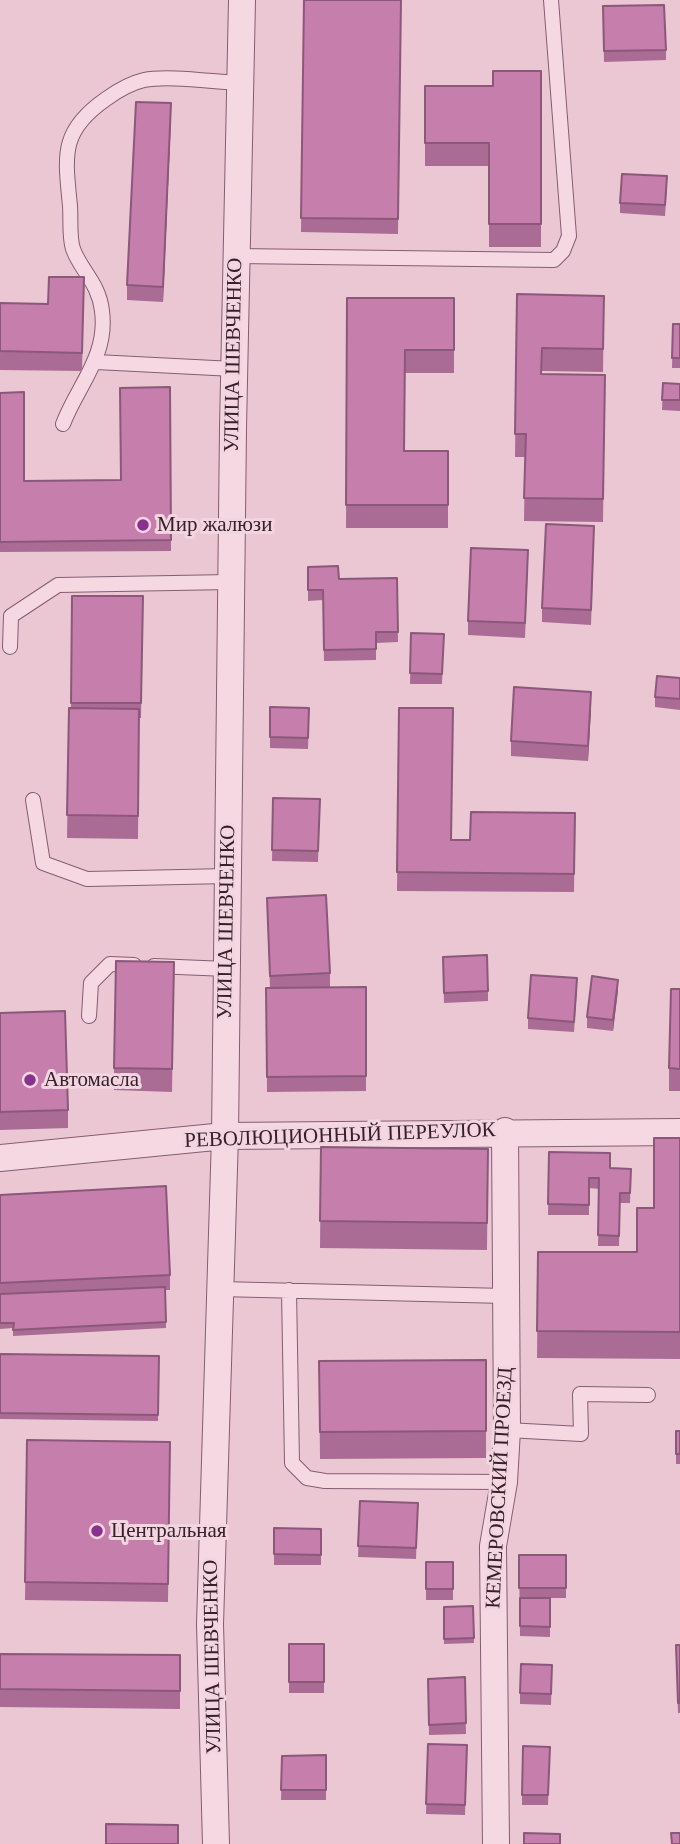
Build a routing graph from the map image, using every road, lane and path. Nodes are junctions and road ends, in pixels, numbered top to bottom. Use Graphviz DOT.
graph roads {
  1 [pos="242,0"];
  2 [pos="551,0"];
  3 [pos="240,83"];
  4 [pos="236,256"];
  5 [pos="96,362"];
  6 [pos="234,369"];
  7 [pos="63,424"];
  8 [pos="231,582"];
  9 [pos="10,647"];
  10 [pos="33,800"];
  11 [pos="228,876"];
  12 [pos="226,968"];
  13 [pos="89,1016"];
  14 [pos="505,1131"];
  15 [pos="680,1132"];
  16 [pos="225,1136"];
  17 [pos="0,1158"];
  18 [pos="220,1289"];
  19 [pos="289,1290"];
  20 [pos="505,1296"];
  21 [pos="648,1395"];
  22 [pos="507,1430"];
  23 [pos="504,1482"];
  24 [pos="216,1844"];
  25 [pos="496,1844"];
  1 -- 3 [label="street, УЛИЦА ШЕВЧЕНКО"];
  2 -- 4 [label="lane"];
  3 -- 4 [label="street, УЛИЦА ШЕВЧЕНКО"];
  3 -- 5 [label="lane"];
  4 -- 6 [label="street, УЛИЦА ШЕВЧЕНКО"];
  5 -- 6 [label="lane"];
  5 -- 7 [label="lane"];
  6 -- 8 [label="street, УЛИЦА ШЕВЧЕНКО"];
  8 -- 9 [label="lane"];
  8 -- 11 [label="street, УЛИЦА ШЕВЧЕНКО"];
  10 -- 11 [label="lane"];
  11 -- 12 [label="street, УЛИЦА ШЕВЧЕНКО"];
  12 -- 13 [label="lane"];
  12 -- 16 [label="street, УЛИЦА ШЕВЧЕНКО"];
  14 -- 15 [label="street, РЕВОЛЮЦИОННЫЙ ПЕРЕУЛОК"];
  14 -- 16 [label="street, РЕВОЛЮЦИОННЫЙ ПЕРЕУЛОК"];
  14 -- 20 [label="street, КЕМЕРОВСКИЙ ПРОЕЗД"];
  16 -- 17 [label="street, РЕВОЛЮЦИОННЫЙ ПЕРЕУЛОК"];
  16 -- 18 [label="street, УЛИЦА ШЕВЧЕНКО"];
  18 -- 19 [label="lane"];
  18 -- 24 [label="street, УЛИЦА ШЕВЧЕНКО"];
  19 -- 20 [label="lane"];
  19 -- 23 [label="lane"];
  20 -- 22 [label="street, КЕМЕРОВСКИЙ ПРОЕЗД"];
  21 -- 22 [label="lane"];
  22 -- 23 [label="street, КЕМЕРОВСКИЙ ПРОЕЗД"];
  23 -- 25 [label="street, КЕМЕРОВСКИЙ ПРОЕЗД"];
}
